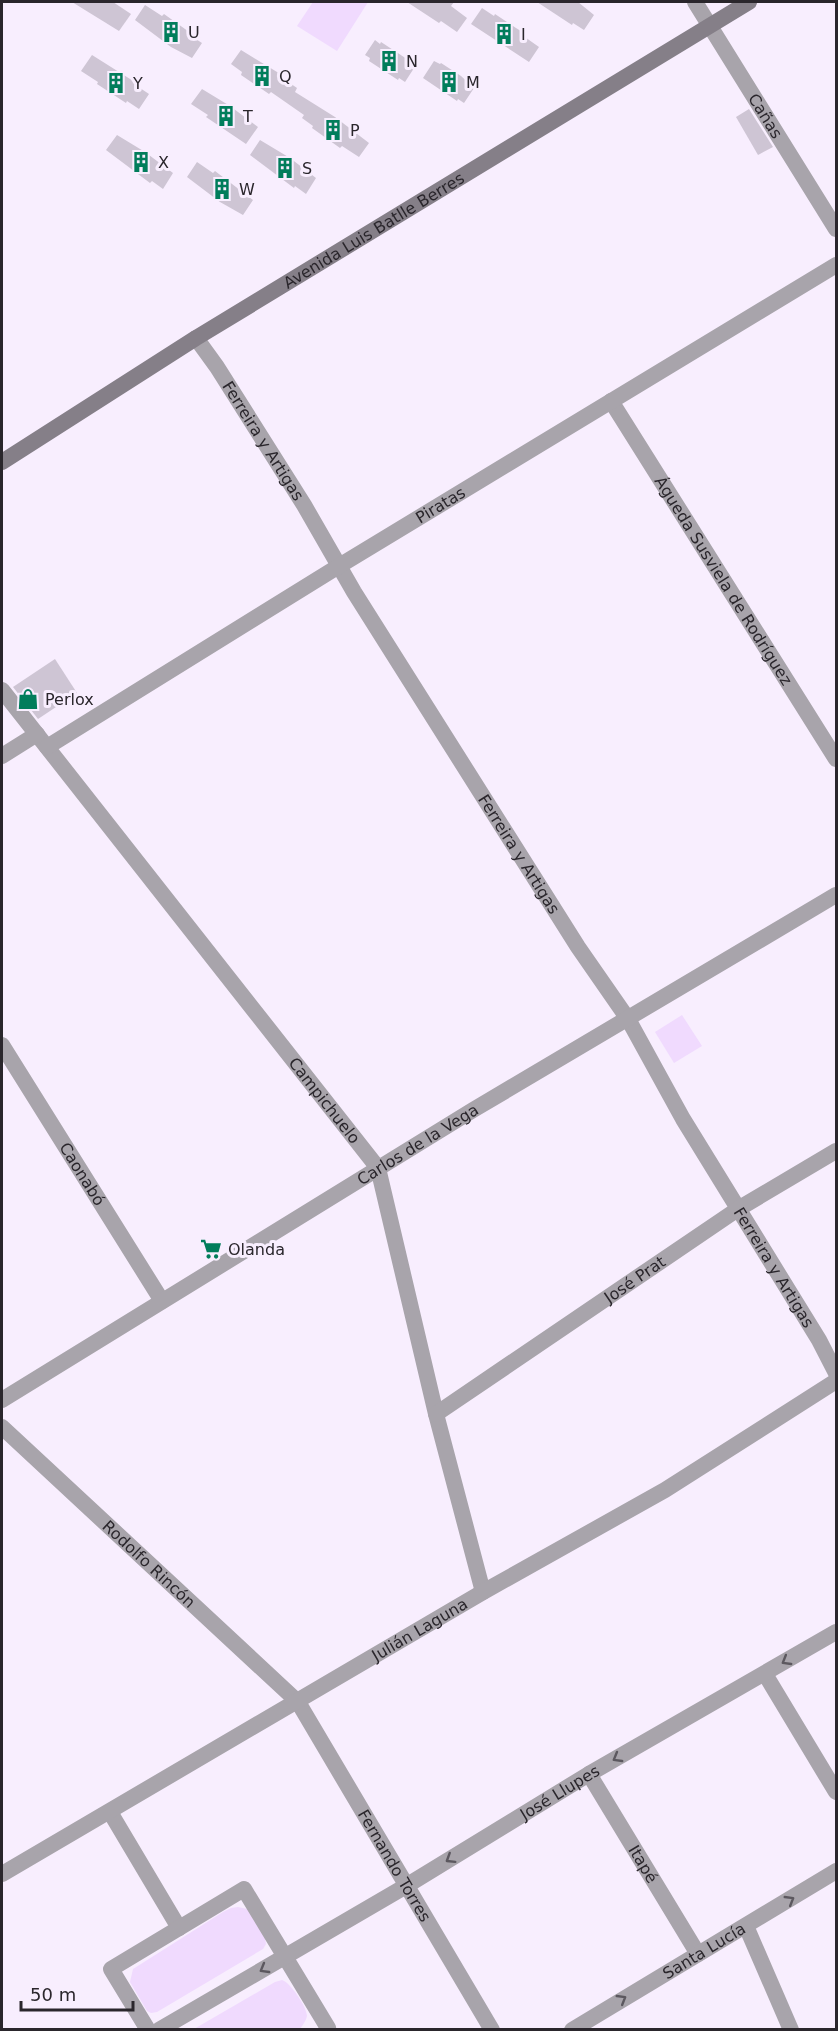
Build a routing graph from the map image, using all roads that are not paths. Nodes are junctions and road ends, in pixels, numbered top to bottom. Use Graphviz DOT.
graph roads {
  1 [pos="695,2"];
  2 [pos="749,2"];
  3 [pos="710,25"];
  4 [pos="837,229"];
  5 [pos="837,265"];
  6 [pos="196,338"];
  7 [pos="611,401"];
  8 [pos="2,462"];
  9 [pos="339,566"];
  10 [pos="2,690"];
  11 [pos="42,740"];
  12 [pos="2,756"];
  13 [pos="837,759"];
  14 [pos="837,895"];
  15 [pos="628,1019"];
  16 [pos="2,1045"];
  17 [pos="837,1151"];
  18 [pos="378,1168"];
  19 [pos="738,1209"];
  20 [pos="162,1301"];
  21 [pos="837,1373"];
  22 [pos="837,1381"];
  23 [pos="2,1400"];
  24 [pos="436,1414"];
  25 [pos="2,1427"];
  26 [pos="483,1592"];
  27 [pos="837,1632"];
  28 [pos="765,1674"];
  29 [pos="298,1702"];
  30 [pos="589,1774"];
  31 [pos="837,1792"];
  32 [pos="110,1812"];
  33 [pos="837,1871"];
  34 [pos="2,1874"];
  35 [pos="406,1886"];
  36 [pos="746,1926"];
  37 [pos="179,1928"];
  38 [pos="698,1954"];
  39 [pos="285,1957"];
  40 [pos="148,2030"];
  41 [pos="159,2030"];
  42 [pos="326,2030"];
  43 [pos="492,2030"];
  44 [pos="572,2030"];
  45 [pos="791,2030"];
  1 -- 3 [label="street, Cañas"];
  2 -- 3 [label="main road, Avenida Luis Batlle Berres"];
  3 -- 4 [label="street, Cañas"];
  3 -- 6 [label="main road, Avenida Luis Batlle Berres"];
  5 -- 7 [label="street, Piratas"];
  6 -- 8 [label="main road, Avenida Luis Batlle Berres"];
  6 -- 9 [label="street, Ferreira y Artigas"];
  7 -- 9 [label="street, Piratas"];
  7 -- 13 [label="street, Águeda Susviela de Rodríguez"];
  9 -- 11 [label="street, Piratas"];
  9 -- 15 [label="street, Ferreira y Artigas"];
  10 -- 11 [label="street, Campichuelo"];
  11 -- 12 [label="street, Piratas"];
  11 -- 18 [label="street, Campichuelo"];
  14 -- 15 [label="street, Carlos de la Vega"];
  15 -- 18 [label="street, Carlos de la Vega"];
  15 -- 19 [label="street, Ferreira y Artigas"];
  16 -- 20 [label="street, Caonabó"];
  17 -- 19 [label="street, José Prat"];
  18 -- 20 [label="street, Carlos de la Vega"];
  18 -- 24 [label="street, Campichuelo"];
  19 -- 21 [label="street, Ferreira y Artigas"];
  19 -- 24 [label="street, José Prat"];
  20 -- 23 [label="street, Carlos de la Vega"];
  22 -- 26 [label="street, Julián Laguna"];
  24 -- 26 [label="street, Campichuelo"];
  25 -- 29 [label="street, Rodolfo Rincón"];
  26 -- 29 [label="street, Julián Laguna"];
  27 -- 28 [label="street, José Llupes, one-way"];
  28 -- 30 [label="street, José Llupes, one-way"];
  28 -- 31 [label="street"];
  29 -- 32 [label="street, Julián Laguna"];
  29 -- 35 [label="street, Fernando Torres"];
  30 -- 35 [label="street, José Llupes, one-way"];
  30 -- 38 [label="street, Itapé"];
  32 -- 34 [label="street, Julián Laguna"];
  32 -- 37 [label="street"];
  36 -- 33 [label="street, Santa Lucía, one-way"];
  35 -- 39 [label="street, José Llupes"];
  35 -- 43 [label="street, Fernando Torres"];
  36 -- 38 [label="street, Santa Lucía"];
  36 -- 45 [label="street"];
  37 -- 39 [label="street"];
  37 -- 40 [label="street"];
  44 -- 38 [label="street, Santa Lucía, one-way"];
  39 -- 41 [label="street, José Llupes, one-way"];
  39 -- 42 [label="street"];
}
